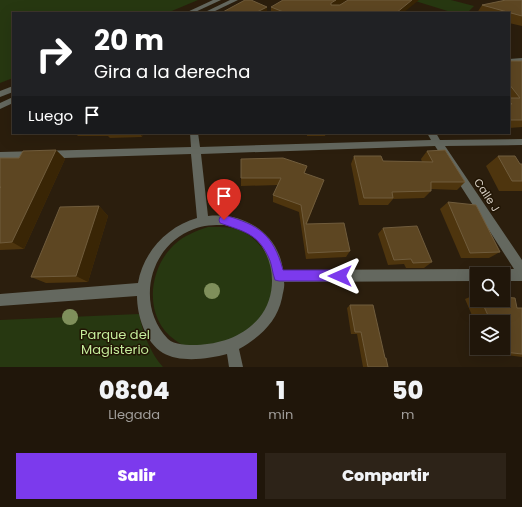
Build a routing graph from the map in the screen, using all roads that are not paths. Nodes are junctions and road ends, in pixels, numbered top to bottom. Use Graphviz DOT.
graph roads {
  1 [pos="218,0"];
  2 [pos="235,0"];
  3 [pos="190,12"];
  4 [pos="208,12"];
  5 [pos="522,60"];
  6 [pos="510,61"];
  7 [pos="12,89"];
  8 [pos="0,94"];
  9 [pos="12,100"];
  10 [pos="0,106"];
  11 [pos="194,134"];
  12 [pos="432,134"];
  13 [pos="522,142"];
  14 [pos="438,143"];
  15 [pos="196,151"];
  16 [pos="0,156"];
  17 [pos="203,221"];
  18 [pos="522,271"];
  19 [pos="470,275"];
  20 [pos="510,275"];
  21 [pos="522,275"];
  22 [pos="279,276"];
  23 [pos="143,289"];
  24 [pos="0,300"];
  25 [pos="235,360"];
  1 -- 3 [label="street"];
  2 -- 4 [label="street"];
  5 -- 6 [label="street"];
  7 -- 8 [label="street"];
  9 -- 10 [label="street"];
  11 -- 15 [label="street"];
  12 -- 14 [label="street, Calle J"];
  13 -- 14 [label="street"];
  14 -- 15 [label="street"];
  14 -- 18 [label="street, Calle J"];
  15 -- 16 [label="street"];
  15 -- 17 [label="street"];
  17 -- 22 [label="street"];
  17 -- 23 [label="street"];
  19 -- 22 [label="street"];
  20 -- 21 [label="street"];
  22 -- 25 [label="street"];
  23 -- 24 [label="street"];
  23 -- 25 [label="street"];
}
